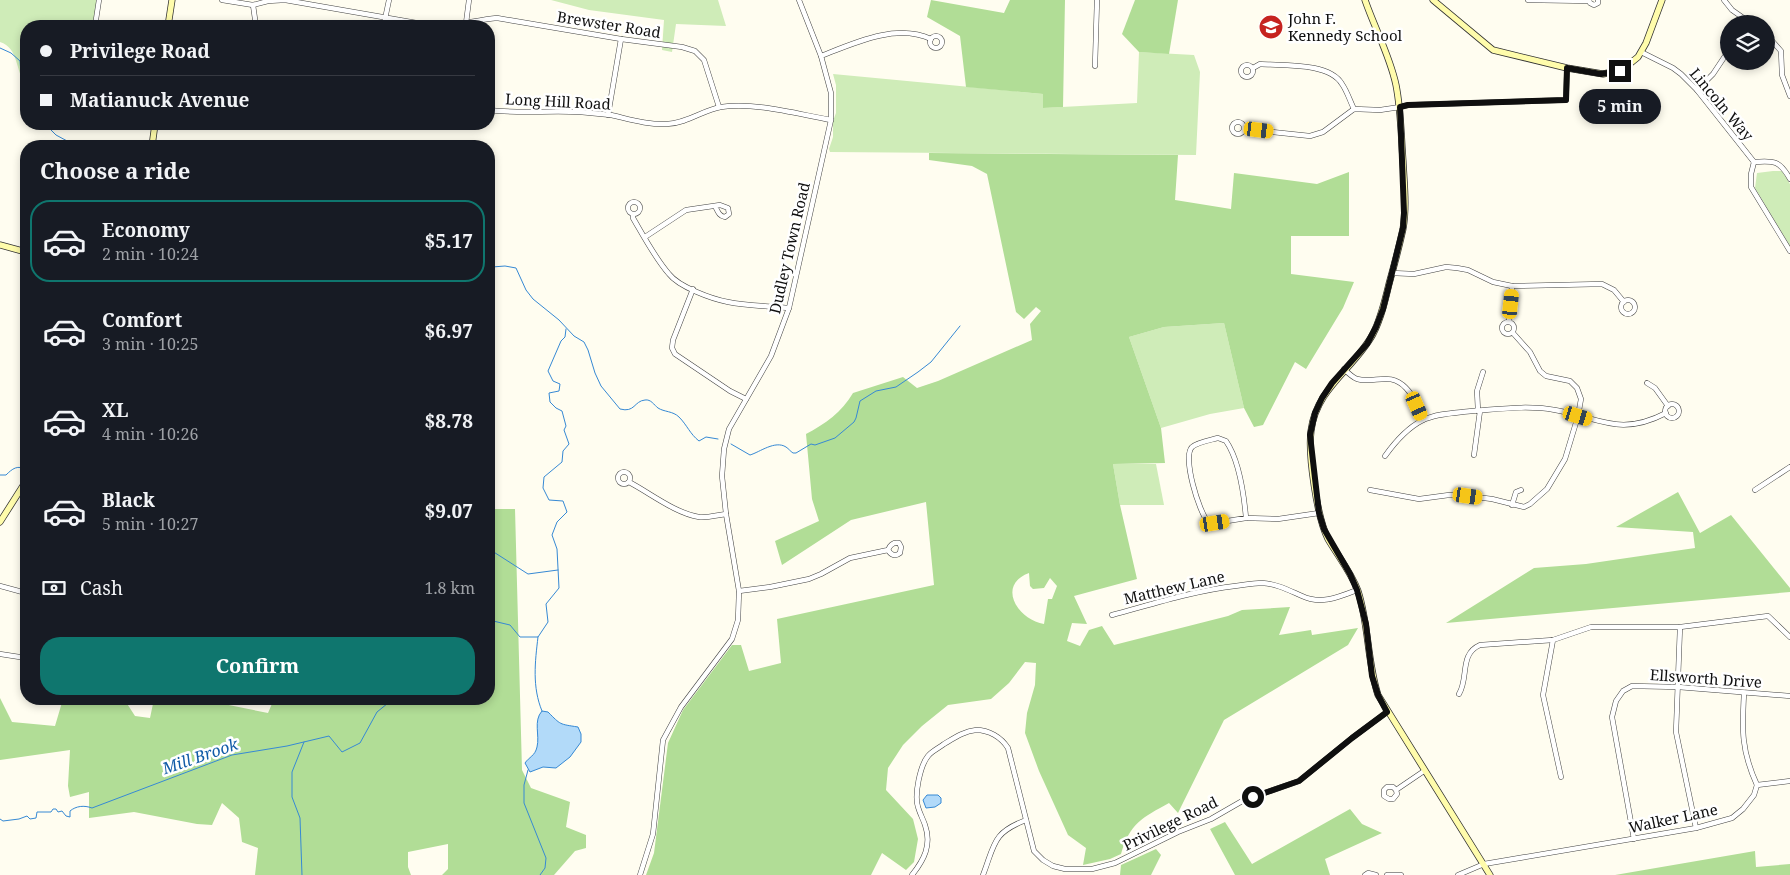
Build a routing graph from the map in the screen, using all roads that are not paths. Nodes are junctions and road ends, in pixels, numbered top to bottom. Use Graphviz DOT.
graph roads {
  1 [pos="99,0"];
  2 [pos="172,0"];
  3 [pos="222,0"];
  4 [pos="389,0"];
  5 [pos="469,0"];
  6 [pos="799,0"];
  7 [pos="1097,0"];
  8 [pos="1366,0"];
  9 [pos="1433,0"];
  10 [pos="1528,0"];
  11 [pos="1589,0"];
  12 [pos="1598,0"];
  13 [pos="1662,0"];
  14 [pos="1724,0"];
  15 [pos="308,3"];
  16 [pos="253,5"];
  17 [pos="1738,15"];
  18 [pos="386,18"];
  19 [pos="96,20"];
  20 [pos="169,20"];
  21 [pos="255,20"];
  22 [pos="398,20"];
  23 [pos="466,20"];
  24 [pos="482,20"];
  25 [pos="621,39"];
  26 [pos="931,39"];
  27 [pos="1775,44"];
  28 [pos="1641,52"];
  29 [pos="821,56"];
  30 [pos="1720,64"];
  31 [pos="1095,66"];
  32 [pos="1252,68"];
  33 [pos="1567,68"];
  34 [pos="1697,90"];
  35 [pos="1790,96"];
  36 [pos="719,107"];
  37 [pos="1400,107"];
  38 [pos="1354,109"];
  39 [pos="495,111"];
  40 [pos="608,115"];
  41 [pos="831,120"];
  42 [pos="1245,129"];
  43 [pos="1754,162"];
  44 [pos="1790,179"];
  45 [pos="715,206"];
  46 [pos="633,214"];
  47 [pos="645,237"];
  48 [pos="0,245"];
  49 [pos="20,250"];
  50 [pos="1790,250"];
  51 [pos="1392,273"];
  52 [pos="1512,286"];
  53 [pos="693,290"];
  54 [pos="1624,302"];
  55 [pos="790,308"];
  56 [pos="1509,322"];
  57 [pos="1513,333"];
  58 [pos="1344,369"];
  59 [pos="1483,372"];
  60 [pos="1647,382"];
  61 [pos="746,399"];
  62 [pos="1668,406"];
  63 [pos="1479,411"];
  64 [pos="1666,413"];
  65 [pos="1578,416"];
  66 [pos="1423,420"];
  67 [pos="1474,455"];
  68 [pos="1385,456"];
  69 [pos="1790,468"];
  70 [pos="629,482"];
  71 [pos="1370,490"];
  72 [pos="1521,490"];
  73 [pos="1755,490"];
  74 [pos="20,491"];
  75 [pos="1512,505"];
  76 [pos="1319,513"];
  77 [pos="726,514"];
  78 [pos="1246,518"];
  79 [pos="0,522"];
  80 [pos="888,550"];
  81 [pos="0,586"];
  82 [pos="1357,590"];
  83 [pos="20,591"];
  84 [pos="739,591"];
  85 [pos="1112,615"];
  86 [pos="1680,627"];
  87 [pos="1790,636"];
  88 [pos="1553,640"];
  89 [pos="0,654"];
  90 [pos="20,657"];
  91 [pos="1678,687"];
  92 [pos="1744,693"];
  93 [pos="1459,694"];
  94 [pos="1790,696"];
  95 [pos="1387,712"];
  96 [pos="1424,771"];
  97 [pos="1561,776"];
  98 [pos="1790,781"];
  99 [pos="1757,785"];
  100 [pos="1396,790"];
  101 [pos="1026,820"];
  102 [pos="1696,828"];
  103 [pos="1634,839"];
  104 [pos="1484,864"];
  105 [pos="640,875"];
  106 [pos="912,875"];
  107 [pos="983,875"];
  108 [pos="1365,875"];
  109 [pos="1376,875"];
  110 [pos="1387,875"];
  111 [pos="1401,875"];
  112 [pos="1458,875"];
  113 [pos="1490,875"];
  1 -- 19 [label="street"];
  2 -- 20 [label="main road"];
  3 -- 16 [label="street, Brewster Road"];
  4 -- 18 [label="street"];
  5 -- 23 [label="street"];
  6 -- 29 [label="street, Dudley Town Road"];
  7 -- 31 [label="street"];
  8 -- 37 [label="main road"];
  9 -- 33 [label="main road"];
  10 -- 11 [label="street"];
  11 -- 12 [label="street"];
  13 -- 28 [label="main road"];
  14 -- 17 [label="street"];
  15 -- 16 [label="street, Brewster Road"];
  15 -- 18 [label="street, Brewster Road"];
  16 -- 21 [label="street"];
  18 -- 22 [label="street, Brewster Road"];
  24 -- 25 [label="street, Brewster Road"];
  25 -- 36 [label="street, Brewster Road"];
  25 -- 40 [label="street"];
  26 -- 29 [label="street"];
  27 -- 35 [label="street"];
  28 -- 33 [label="main road"];
  28 -- 34 [label="street, Lincoln Way"];
  29 -- 41 [label="street, Dudley Town Road"];
  30 -- 34 [label="street"];
  32 -- 38 [label="street"];
  33 -- 37 [label="street"];
  34 -- 43 [label="street, Lincoln Way"];
  36 -- 40 [label="street, Long Hill Road"];
  36 -- 41 [label="street, Long Hill Road"];
  37 -- 38 [label="street"];
  37 -- 51 [label="main road"];
  38 -- 42 [label="street"];
  39 -- 40 [label="street, Long Hill Road"];
  41 -- 55 [label="street, Dudley Town Road"];
  43 -- 44 [label="street, Lincoln Way"];
  43 -- 50 [label="street, Lincoln Way"];
  45 -- 47 [label="street"];
  46 -- 47 [label="street"];
  47 -- 53 [label="street"];
  48 -- 49 [label="main road"];
  51 -- 52 [label="street"];
  51 -- 58 [label="main road"];
  52 -- 54 [label="street"];
  52 -- 56 [label="street"];
  53 -- 55 [label="street"];
  53 -- 61 [label="street"];
  55 -- 61 [label="street, Dudley Town Road"];
  56 -- 57 [label="street"];
  56 -- 57 [label="street"];
  57 -- 65 [label="street"];
  58 -- 66 [label="street"];
  58 -- 76 [label="main road"];
  59 -- 63 [label="street"];
  60 -- 62 [label="street"];
  61 -- 77 [label="street, Dudley Town Road"];
  62 -- 64 [label="street"];
  62 -- 64 [label="street"];
  63 -- 65 [label="street"];
  63 -- 66 [label="street"];
  63 -- 67 [label="street"];
  64 -- 65 [label="street"];
  65 -- 75 [label="street"];
  66 -- 68 [label="street"];
  69 -- 73 [label="street"];
  70 -- 77 [label="street"];
  71 -- 75 [label="street"];
  72 -- 75 [label="street"];
  74 -- 79 [label="main road"];
  76 -- 78 [label="street"];
  76 -- 82 [label="main road"];
  77 -- 84 [label="street, Dudley Town Road"];
  78 -- 78 [label="street"];
  80 -- 84 [label="street"];
  81 -- 83 [label="street"];
  82 -- 85 [label="street, Matthew Lane"];
  82 -- 95 [label="main road"];
  84 -- 105 [label="street, Dudley Town Road"];
  86 -- 87 [label="street"];
  86 -- 88 [label="street"];
  86 -- 91 [label="street"];
  88 -- 93 [label="street"];
  88 -- 97 [label="street"];
  89 -- 90 [label="street"];
  91 -- 92 [label="street, Ellsworth Drive"];
  91 -- 102 [label="street"];
  91 -- 103 [label="street, Ellsworth Drive"];
  92 -- 94 [label="street, Ellsworth Drive"];
  92 -- 99 [label="street"];
  95 -- 96 [label="main road"];
  95 -- 101 [label="street, Privilege Road"];
  96 -- 100 [label="street"];
  96 -- 104 [label="main road"];
  98 -- 99 [label="street"];
  99 -- 102 [label="street, Walker Lane"];
  101 -- 106 [label="street, Privilege Road"];
  101 -- 107 [label="street"];
  102 -- 103 [label="street, Walker Lane"];
  103 -- 104 [label="street, Walker Lane"];
  104 -- 112 [label="street, Walker Lane"];
  104 -- 113 [label="main road"];
  108 -- 109 [label="street"];
  110 -- 111 [label="street"];
}
